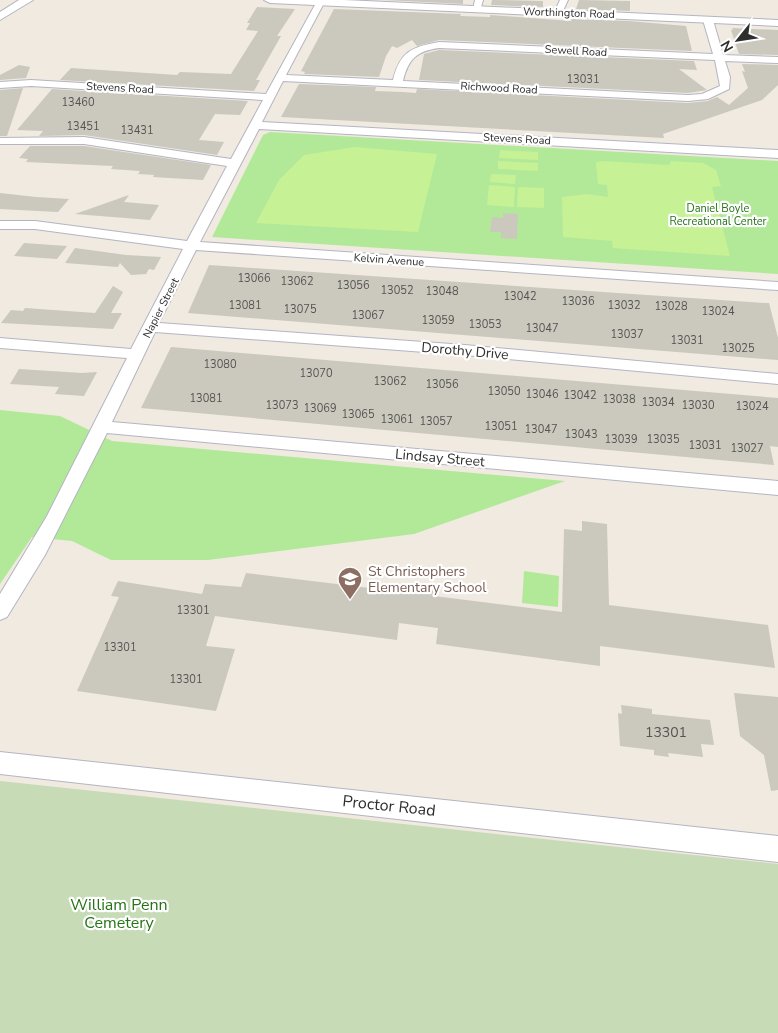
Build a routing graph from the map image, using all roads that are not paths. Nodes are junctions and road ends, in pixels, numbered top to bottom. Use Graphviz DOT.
graph roads {
  1 [pos="27,0"];
  2 [pos="270,0"];
  3 [pos="564,0"];
  4 [pos="320,2"];
  5 [pos="478,5"];
  6 [pos="558,13"];
  7 [pos="0,17"];
  8 [pos="708,20"];
  9 [pos="778,23"];
  10 [pos="719,57"];
  11 [pos="778,60"];
  12 [pos="281,78"];
  13 [pos="397,83"];
  14 [pos="0,85"];
  15 [pos="269,97"];
  16 [pos="255,125"];
  17 [pos="0,141"];
  18 [pos="778,154"];
  19 [pos="236,163"];
  20 [pos="0,225"];
  21 [pos="192,246"];
  22 [pos="778,286"];
  23 [pos="151,327"];
  24 [pos="0,343"];
  25 [pos="137,354"];
  26 [pos="778,379"];
  27 [pos="102,427"];
  28 [pos="778,488"];
  29 [pos="0,612"];
  30 [pos="0,763"];
  31 [pos="778,849"];
  1 -- 7 [label="street"];
  2 -- 4 [label="street, Worthington Road"];
  3 -- 6 [label="street"];
  4 -- 5 [label="street, Worthington Road"];
  4 -- 12 [label="street, Napier Street"];
  5 -- 6 [label="street, Worthington Road"];
  6 -- 8 [label="street, Worthington Road"];
  8 -- 9 [label="street, Worthington Road"];
  8 -- 10 [label="street"];
  10 -- 11 [label="street, Sewell Road"];
  10 -- 13 [label="street, Sewell Road"];
  10 -- 13 [label="street, Richwood Road"];
  12 -- 13 [label="street, Richwood Road"];
  12 -- 15 [label="street, Napier Street"];
  14 -- 15 [label="street, Stevens Road"];
  15 -- 16 [label="street, Napier Street"];
  16 -- 18 [label="street, Stevens Road"];
  16 -- 19 [label="street, Napier Street"];
  17 -- 19 [label="street"];
  19 -- 21 [label="street, Napier Street"];
  20 -- 21 [label="street, Kelvin Avenue"];
  21 -- 22 [label="street, Kelvin Avenue"];
  21 -- 23 [label="street, Napier Street"];
  23 -- 25 [label="street, Napier Street"];
  23 -- 26 [label="street, Dorothy Drive"];
  24 -- 25 [label="street"];
  25 -- 27 [label="street, Napier Street"];
  27 -- 28 [label="street, Lindsay Street"];
  27 -- 29 [label="street, Napier Street"];
  30 -- 31 [label="street, Proctor Road"];
}
